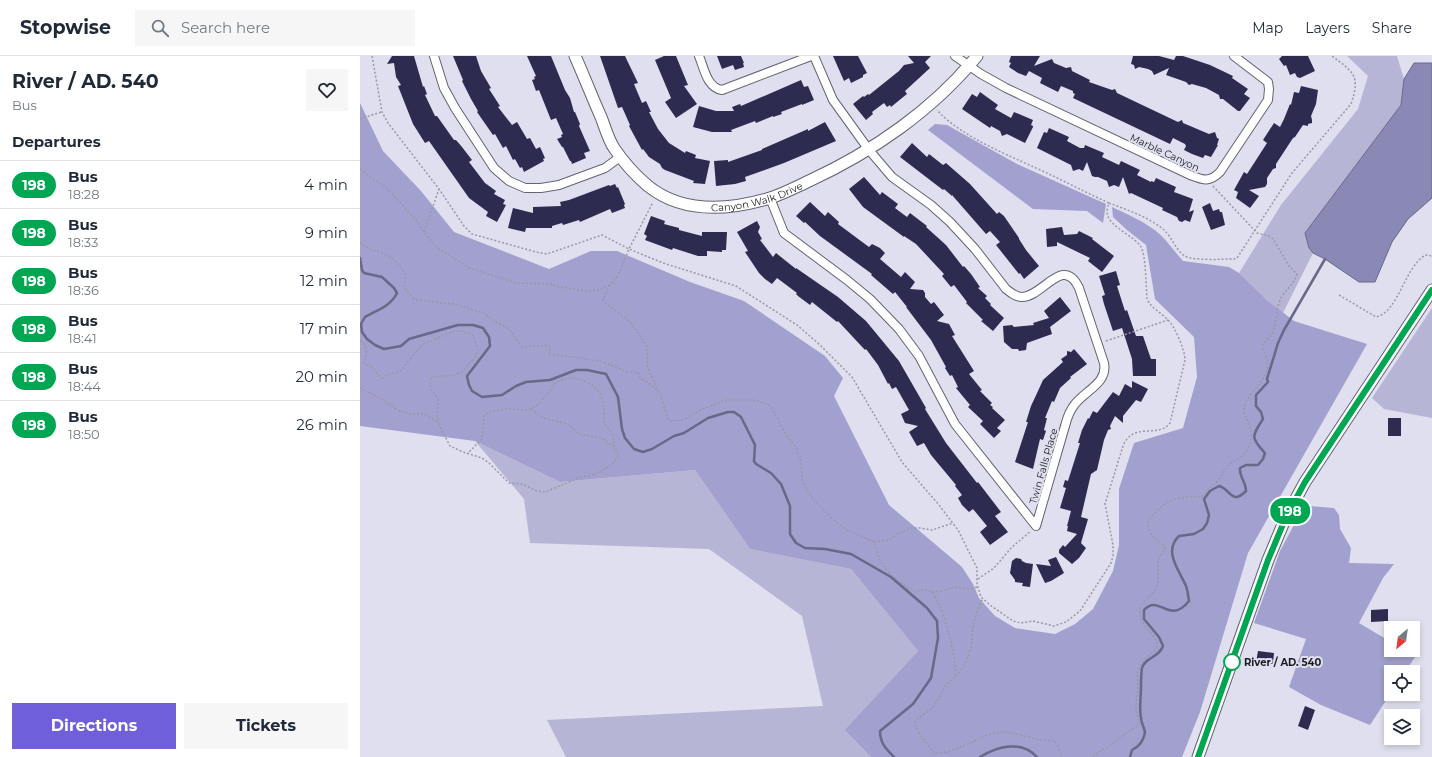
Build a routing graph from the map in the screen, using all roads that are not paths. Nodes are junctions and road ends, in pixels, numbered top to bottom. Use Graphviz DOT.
graph roads {
  1 [pos="434,56"];
  2 [pos="575,56"];
  3 [pos="699,56"];
  4 [pos="811,56"];
  5 [pos="814,56"];
  6 [pos="955,56"];
  7 [pos="978,56"];
  8 [pos="1234,56"];
  9 [pos="969,66"];
  10 [pos="869,150"];
  11 [pos="620,157"];
  12 [pos="770,198"];
  13 [pos="1432,290"];
  14 [pos="1198,757"];
  1 -- 11 [label="street"];
  2 -- 11 [label="street, Canyon Walk Drive"];
  3 -- 4 [label="street"];
  5 -- 10 [label="street"];
  6 -- 9 [label="street, Marble Canyon"];
  7 -- 9 [label="street, Canyon Walk Drive"];
  8 -- 9 [label="street, Marble Canyon"];
  9 -- 10 [label="street, Canyon Walk Drive"];
  10 -- 12 [label="street, Canyon Walk Drive"];
  10 -- 12 [label="street, Twin Falls Place"];
  11 -- 12 [label="street, Canyon Walk Drive"];
  13 -- 14 [label="street"];
}
